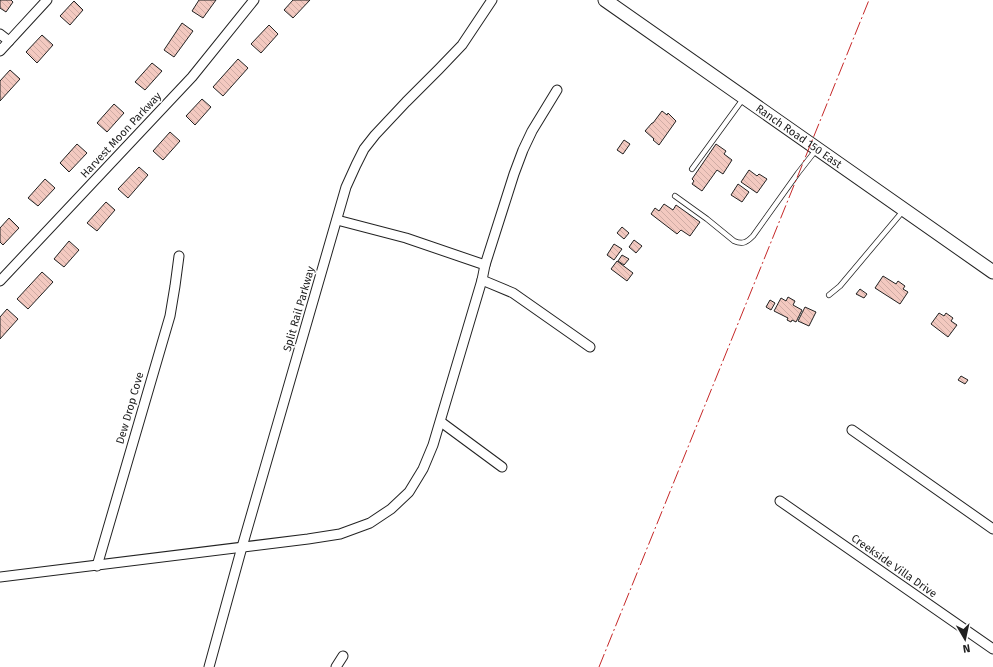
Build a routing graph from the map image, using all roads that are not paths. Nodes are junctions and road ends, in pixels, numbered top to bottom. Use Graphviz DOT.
graph roads {
  1 [pos="47,0"];
  2 [pos="254,0"];
  3 [pos="492,0"];
  4 [pos="605,0"];
  5 [pos="0,34"];
  6 [pos="9,41"];
  7 [pos="0,51"];
  8 [pos="557,90"];
  9 [pos="744,97"];
  10 [pos="818,149"];
  11 [pos="692,169"];
  12 [pos="675,196"];
  13 [pos="904,209"];
  14 [pos="337,220"];
  15 [pos="178,256"];
  16 [pos="485,265"];
  17 [pos="993,272"];
  18 [pos="482,280"];
  19 [pos="0,281"];
  20 [pos="829,295"];
  21 [pos="590,347"];
  22 [pos="441,422"];
  23 [pos="852,430"];
  24 [pos="502,467"];
  25 [pos="780,502"];
  26 [pos="993,529"];
  27 [pos="242,547"];
  28 [pos="96,566"];
  29 [pos="0,577"];
  30 [pos="993,649"];
  31 [pos="343,656"];
  32 [pos="209,667"];
  33 [pos="336,667"];
  1 -- 6 [label="street"];
  2 -- 19 [label="street, Harvest Moon Parkway"];
  3 -- 14 [label="street, Split Rail Parkway"];
  4 -- 9 [label="main road, Ranch Road 150 East"];
  5 -- 6 [label="street"];
  6 -- 7 [label="street"];
  8 -- 16 [label="street"];
  9 -- 10 [label="main road, Ranch Road 150 East"];
  9 -- 11 [label="lane"];
  10 -- 12 [label="lane"];
  10 -- 13 [label="main road, Ranch Road 150 East"];
  13 -- 17 [label="main road, Ranch Road 150 East"];
  13 -- 20 [label="lane"];
  14 -- 16 [label="street"];
  14 -- 27 [label="street, Split Rail Parkway"];
  15 -- 28 [label="street, Dew Drop Cove"];
  16 -- 18 [label="street"];
  18 -- 21 [label="street"];
  18 -- 22 [label="street"];
  22 -- 24 [label="street"];
  22 -- 27 [label="street"];
  23 -- 26 [label="street"];
  25 -- 30 [label="street, Creekside Villa Drive"];
  27 -- 28 [label="street"];
  27 -- 32 [label="street, Split Rail Parkway"];
  28 -- 29 [label="street"];
  31 -- 33 [label="street"];
}
